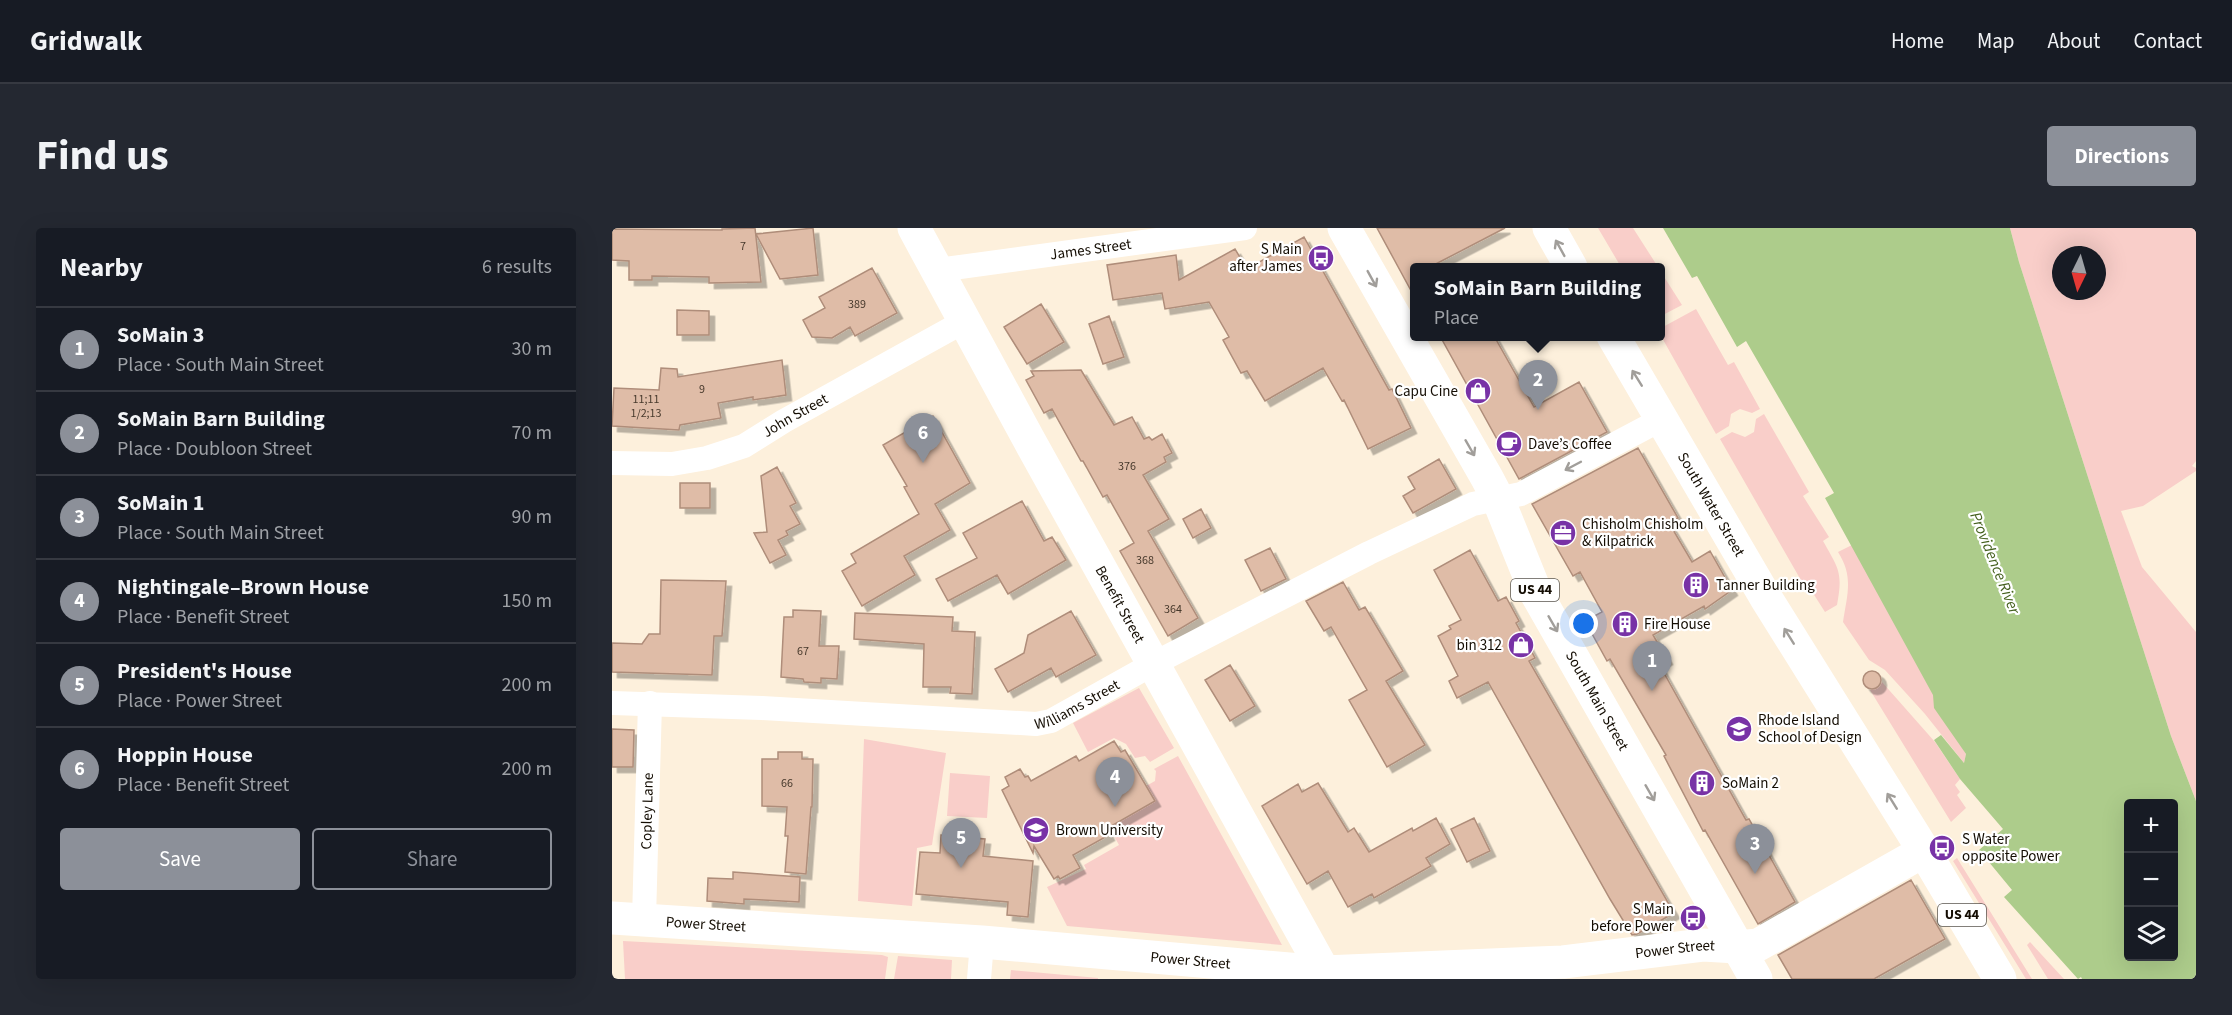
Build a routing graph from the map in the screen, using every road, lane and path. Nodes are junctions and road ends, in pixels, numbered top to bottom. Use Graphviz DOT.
graph roads {
  1 [pos="914,228"];
  2 [pos="1245,228"];
  3 [pos="1344,228"];
  4 [pos="1549,228"];
  5 [pos="1569,263"];
  6 [pos="938,270"];
  7 [pos="963,322"];
  8 [pos="1616,341"];
  9 [pos="1662,419"];
  10 [pos="612,463"];
  11 [pos="1498,499"];
  12 [pos="1153,663"];
  13 [pos="612,703"];
  14 [pos="650,703"];
  15 [pos="1924,851"];
  16 [pos="612,918"];
  17 [pos="644,919"];
  18 [pos="982,942"];
  19 [pos="1737,947"];
  20 [pos="1326,975"];
  21 [pos="979,979"];
  22 [pos="1756,979"];
  23 [pos="2000,979"];
  1 -- 6 [label="street, Benefit Street"];
  2 -- 6 [label="street, James Street"];
  3 -- 11 [label="street, South Main Street / US 44, one-way"];
  5 -- 4 [label="street, one-way"];
  6 -- 7 [label="street, Benefit Street"];
  7 -- 10 [label="street, John Street"];
  7 -- 12 [label="street, Benefit Street"];
  9 -- 8 [label="street, South Water Street / US 44, one-way"];
  9 -- 11 [label="street, Williams Street, one-way"];
  15 -- 9 [label="street, South Water Street / US 44, one-way"];
  11 -- 12 [label="street, Williams Street"];
  11 -- 19 [label="street, South Main Street / US 44, one-way"];
  12 -- 14 [label="street, Williams Street"];
  12 -- 20 [label="street, Benefit Street"];
  13 -- 14 [label="street, Williams Street"];
  14 -- 17 [label="street, Copley Lane"];
  15 -- 19 [label="street, Power Street"];
  15 -- 23 [label="street, South Water Street / US 44"];
  16 -- 17 [label="street, Power Street"];
  17 -- 18 [label="street, Power Street"];
  18 -- 20 [label="street, Power Street"];
  18 -- 21 [label="street"];
  19 -- 20 [label="street, Power Street"];
  19 -- 22 [label="street, South Main Street / US 44"];
}
